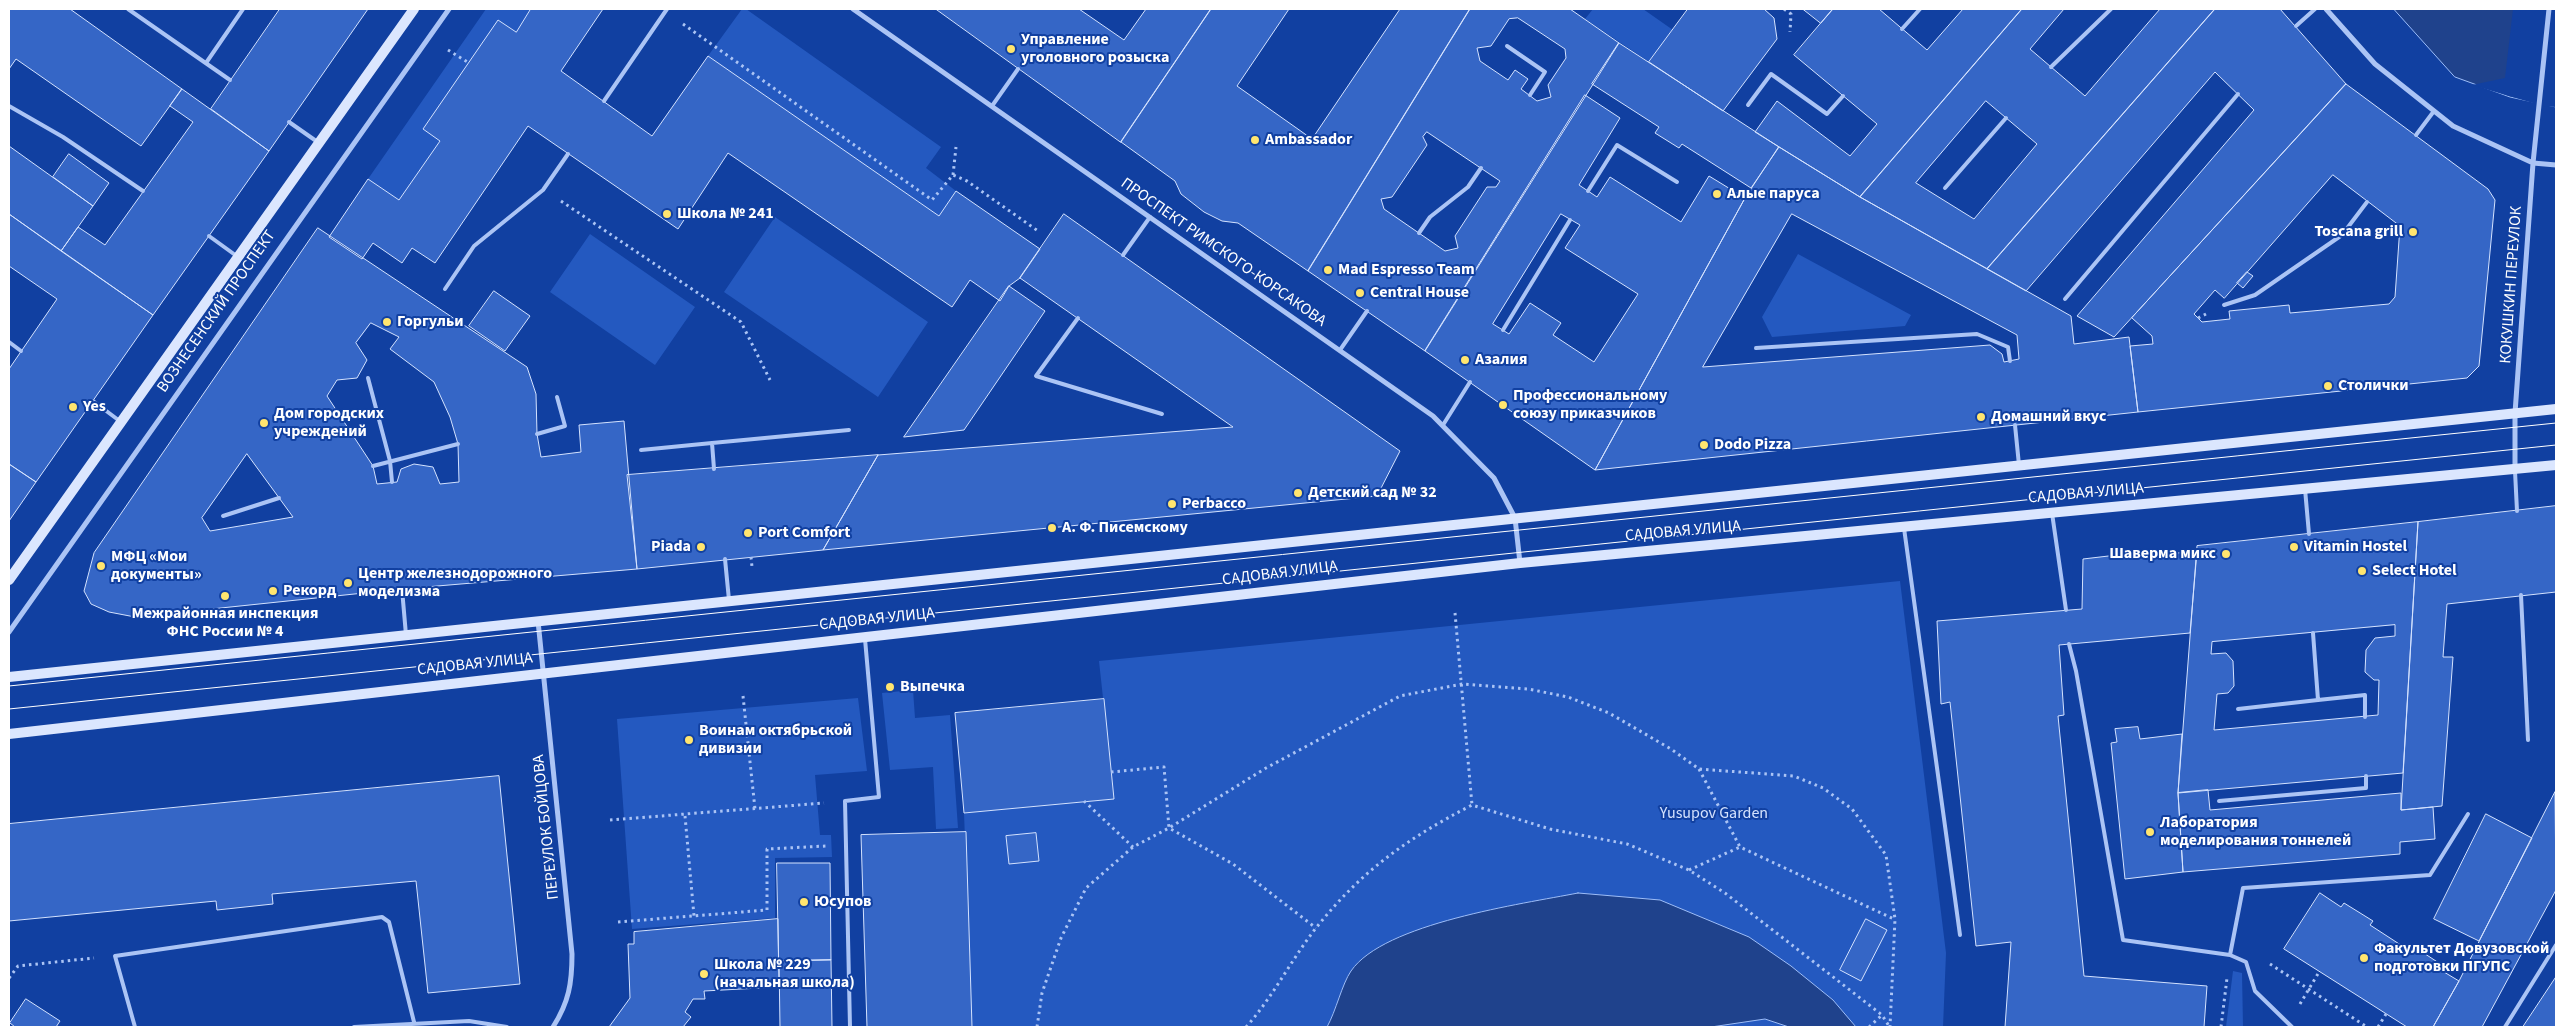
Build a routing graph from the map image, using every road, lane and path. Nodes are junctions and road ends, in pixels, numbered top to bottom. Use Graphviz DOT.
graph roads {
  1 [pos="128,9"];
  2 [pos="243,9"];
  3 [pos="414,9"];
  4 [pos="449,9"];
  5 [pos="854,9"];
  6 [pos="1784,9"];
  7 [pos="1920,9"];
  8 [pos="2111,9"];
  9 [pos="2315,9"];
  10 [pos="2326,9"];
  11 [pos="2549,9"];
  12 [pos="667,10"];
  13 [pos="2296,26"];
  14 [pos="1902,29"];
  15 [pos="1790,32"];
  16 [pos="1507,46"];
  17 [pos="454,54"];
  18 [pos="206,63"];
  19 [pos="469,63"];
  20 [pos="2051,67"];
  21 [pos="1018,69"];
  22 [pos="230,80"];
  23 [pos="2238,94"];
  24 [pos="1530,95"];
  25 [pos="1843,96"];
  26 [pos="604,101"];
  27 [pos="9,106"];
  28 [pos="992,106"];
  29 [pos="1748,106"];
  30 [pos="2434,111"];
  31 [pos="2006,118"];
  32 [pos="289,122"];
  33 [pos="2416,135"];
  34 [pos="319,142"];
  35 [pos="956,148"];
  36 [pos="568,154"];
  37 [pos="2533,163"];
  38 [pos="2556,165"];
  39 [pos="1481,168"];
  40 [pos="953,175"];
  41 [pos="1677,182"];
  42 [pos="1945,188"];
  43 [pos="544,190"];
  44 [pos="143,191"];
  45 [pos="1588,191"];
  46 [pos="2367,202"];
  47 [pos="1150,217"];
  48 [pos="1570,220"];
  49 [pos="1038,231"];
  50 [pos="1419,234"];
  51 [pos="209,236"];
  52 [pos="1123,255"];
  53 [pos="238,257"];
  54 [pos="445,289"];
  55 [pos="2065,299"];
  56 [pos="2224,305"];
  57 [pos="1366,311"];
  58 [pos="1078,318"];
  59 [pos="1503,330"];
  60 [pos="9,342"];
  61 [pos="1756,348"];
  62 [pos="1340,350"];
  63 [pos="21,351"];
  64 [pos="2010,360"];
  65 [pos="368,378"];
  66 [pos="770,380"];
  67 [pos="1470,382"];
  68 [pos="558,397"];
  69 [pos="93,401"];
  70 [pos="2556,409"];
  71 [pos="2515,413"];
  72 [pos="1162,414"];
  73 [pos="121,422"];
  74 [pos="1442,425"];
  75 [pos="2015,425"];
  76 [pos="848,430"];
  77 [pos="537,434"];
  78 [pos="712,443"];
  79 [pos="458,444"];
  80 [pos="641,450"];
  81 [pos="390,461"];
  82 [pos="2019,465"];
  83 [pos="2556,465"];
  84 [pos="373,466"];
  85 [pos="714,469"];
  86 [pos="2515,469"];
  87 [pos="392,482"];
  88 [pos="2305,489"];
  89 [pos="278,498"];
  90 [pos="2517,511"];
  91 [pos="2051,512"];
  92 [pos="223,516"];
  93 [pos="1515,518"];
  94 [pos="1904,526"];
  95 [pos="2309,534"];
  96 [pos="751,557"];
  97 [pos="725,559"];
  98 [pos="1520,562"];
  99 [pos="752,567"];
  100 [pos="9,580"];
  101 [pos="402,589"];
  102 [pos="2521,596"];
  103 [pos="729,600"];
  104 [pos="2066,610"];
  105 [pos="1455,613"];
  106 [pos="538,621"];
  107 [pos="9,632"];
  108 [pos="2313,633"];
  109 [pos="406,635"];
  110 [pos="865,636"];
  111 [pos="2069,644"];
  112 [pos="544,673"];
  113 [pos="9,677"];
  114 [pos="1462,684"];
  115 [pos="743,696"];
  116 [pos="2318,700"];
  117 [pos="2238,709"];
  118 [pos="2365,717"];
  119 [pos="9,734"];
  120 [pos="2528,740"];
  121 [pos="1700,769"];
  122 [pos="1111,772"];
  123 [pos="2366,776"];
  124 [pos="845,801"];
  125 [pos="1084,801"];
  126 [pos="2219,801"];
  127 [pos="1472,805"];
  128 [pos="755,809"];
  129 [pos="2468,814"];
  130 [pos="685,816"];
  131 [pos="610,820"];
  132 [pos="1169,828"];
  133 [pos="846,845"];
  134 [pos="1133,847"];
  135 [pos="1740,847"];
  136 [pos="1689,870"];
  137 [pos="694,916"];
  138 [pos="1895,919"];
  139 [pos="618,922"];
  140 [pos="1316,928"];
  141 [pos="1960,935"];
  142 [pos="2556,945"];
  143 [pos="2230,955"];
  144 [pos="115,956"];
  145 [pos="2246,962"];
  146 [pos="2320,972"];
  147 [pos="9,978"];
  148 [pos="2309,989"];
  149 [pos="2386,1014"];
  150 [pos="1882,1015"];
  151 [pos="414,1022"];
  152 [pos="2288,1023"];
  153 [pos="134,1027"];
  154 [pos="354,1027"];
  155 [pos="507,1027"];
  156 [pos="553,1027"];
  157 [pos="850,1027"];
  158 [pos="1037,1027"];
  159 [pos="1246,1027"];
  160 [pos="1869,1027"];
  161 [pos="1890,1027"];
  162 [pos="2221,1027"];
  163 [pos="2292,1027"];
  164 [pos="2367,1027"];
  165 [pos="2378,1027"];
  166 [pos="2505,1027"];
  1 -- 18 [label="lane"];
  2 -- 18 [label="lane"];
  3 -- 34 [label="main road, ВОЗНЕСЕНСКИЙ ПРОСПЕКТ"];
  4 -- 107 [label="street, ВОЗНЕСЕНСКИЙ ПРОСПЕКТ"];
  5 -- 28 [label="street, ПРОСПЕКТ РИМСКОГО-КОРСАКОВА"];
  6 -- 15 [label="path"];
  7 -- 14 [label="lane"];
  8 -- 20 [label="lane"];
  9 -- 13 [label="lane"];
  10 -- 30 [label="street"];
  11 -- 37 [label="street, КОКУШКИН ПЕРЕУЛОК"];
  12 -- 26 [label="lane"];
  12 -- 40 [label="path"];
  16 -- 24 [label="lane"];
  17 -- 19 [label="path"];
  18 -- 22 [label="lane"];
  21 -- 28 [label="lane"];
  23 -- 55 [label="lane"];
  25 -- 29 [label="lane"];
  27 -- 44 [label="lane"];
  28 -- 47 [label="street, ПРОСПЕКТ РИМСКОГО-КОРСАКОВА"];
  30 -- 33 [label="lane"];
  30 -- 37 [label="street"];
  31 -- 42 [label="lane"];
  32 -- 34 [label="lane"];
  34 -- 53 [label="main road, ВОЗНЕСЕНСКИЙ ПРОСПЕКТ"];
  35 -- 40 [label="path"];
  36 -- 43 [label="lane"];
  37 -- 38 [label="street"];
  37 -- 71 [label="street, КОКУШКИН ПЕРЕУЛОК"];
  39 -- 50 [label="lane"];
  40 -- 49 [label="path"];
  41 -- 45 [label="lane"];
  43 -- 54 [label="lane"];
  43 -- 66 [label="path"];
  46 -- 56 [label="lane"];
  47 -- 52 [label="lane"];
  47 -- 62 [label="street, ПРОСПЕКТ РИМСКОГО-КОРСАКОВА"];
  48 -- 59 [label="lane"];
  51 -- 53 [label="lane"];
  53 -- 73 [label="main road, ВОЗНЕСЕНСКИЙ ПРОСПЕКТ"];
  57 -- 62 [label="lane"];
  58 -- 72 [label="lane"];
  60 -- 63 [label="lane"];
  61 -- 64 [label="lane"];
  62 -- 74 [label="street, ПРОСПЕКТ РИМСКОГО-КОРСАКОВА"];
  65 -- 81 [label="lane"];
  67 -- 74 [label="lane"];
  68 -- 77 [label="lane"];
  69 -- 73 [label="lane"];
  70 -- 71 [label="main road, САДОВАЯ УЛИЦА"];
  71 -- 82 [label="main road, САДОВАЯ УЛИЦА"];
  71 -- 86 [label="street, КОКУШКИН ПЕРЕУЛОК"];
  73 -- 100 [label="main road, ВОЗНЕСЕНСКИЙ ПРОСПЕКТ"];
  74 -- 93 [label="street, ПРОСПЕКТ РИМСКОГО-КОРСАКОВА"];
  75 -- 82 [label="lane"];
  76 -- 78 [label="lane"];
  78 -- 80 [label="lane"];
  78 -- 85 [label="lane"];
  79 -- 81 [label="lane"];
  81 -- 84 [label="lane"];
  81 -- 87 [label="lane"];
  82 -- 93 [label="main road, САДОВАЯ УЛИЦА"];
  83 -- 86 [label="main road, САДОВАЯ УЛИЦА"];
  86 -- 88 [label="main road, САДОВАЯ УЛИЦА"];
  86 -- 90 [label="lane"];
  88 -- 91 [label="main road, САДОВАЯ УЛИЦА"];
  88 -- 95 [label="lane"];
  89 -- 92 [label="lane"];
  91 -- 94 [label="main road, САДОВАЯ УЛИЦА"];
  91 -- 104 [label="lane"];
  93 -- 98 [label="street, ПРОСПЕКТ РИМСКОГО-КОРСАКОВА"];
  93 -- 103 [label="main road, САДОВАЯ УЛИЦА"];
  94 -- 98 [label="main road, САДОВАЯ УЛИЦА"];
  94 -- 141 [label="lane"];
  96 -- 99 [label="path"];
  97 -- 103 [label="lane"];
  98 -- 110 [label="main road, САДОВАЯ УЛИЦА"];
  101 -- 109 [label="lane"];
  102 -- 120 [label="lane"];
  103 -- 106 [label="main road, САДОВАЯ УЛИЦА"];
  105 -- 114 [label="path"];
  106 -- 109 [label="main road, САДОВАЯ УЛИЦА"];
  106 -- 112 [label="street, ПЕРЕУЛОК БОЙЦОВА"];
  108 -- 116 [label="lane"];
  109 -- 113 [label="main road, САДОВАЯ УЛИЦА"];
  110 -- 112 [label="main road, САДОВАЯ УЛИЦА"];
  110 -- 124 [label="lane"];
  111 -- 143 [label="lane"];
  112 -- 119 [label="main road, САДОВАЯ УЛИЦА"];
  112 -- 156 [label="street, ПЕРЕУЛОК БОЙЦОВА"];
  114 -- 121 [label="path"];
  114 -- 127 [label="path"];
  114 -- 132 [label="path"];
  115 -- 128 [label="path"];
  116 -- 117 [label="lane"];
  116 -- 118 [label="lane"];
  121 -- 135 [label="path"];
  121 -- 138 [label="path"];
  122 -- 132 [label="path"];
  123 -- 126 [label="lane"];
  124 -- 128 [label="path"];
  124 -- 133 [label="lane"];
  125 -- 134 [label="path"];
  127 -- 136 [label="path"];
  127 -- 140 [label="path"];
  128 -- 130 [label="path"];
  129 -- 143 [label="lane"];
  130 -- 131 [label="path"];
  130 -- 137 [label="path"];
  132 -- 134 [label="path"];
  132 -- 140 [label="path"];
  133 -- 137 [label="path"];
  133 -- 157 [label="lane"];
  134 -- 158 [label="path"];
  135 -- 136 [label="path"];
  135 -- 138 [label="path"];
  136 -- 150 [label="path"];
  137 -- 139 [label="path"];
  138 -- 161 [label="path"];
  140 -- 159 [label="path"];
  142 -- 166 [label="lane"];
  143 -- 145 [label="lane"];
  143 -- 162 [label="path"];
  144 -- 147 [label="path"];
  144 -- 151 [label="lane"];
  144 -- 153 [label="lane"];
  145 -- 148 [label="path"];
  145 -- 152 [label="lane"];
  146 -- 148 [label="path"];
  148 -- 152 [label="path"];
  148 -- 164 [label="path"];
  149 -- 165 [label="path"];
  150 -- 160 [label="path"];
  150 -- 161 [label="path"];
  151 -- 154 [label="lane"];
  151 -- 155 [label="lane"];
  152 -- 163 [label="lane"];
}
